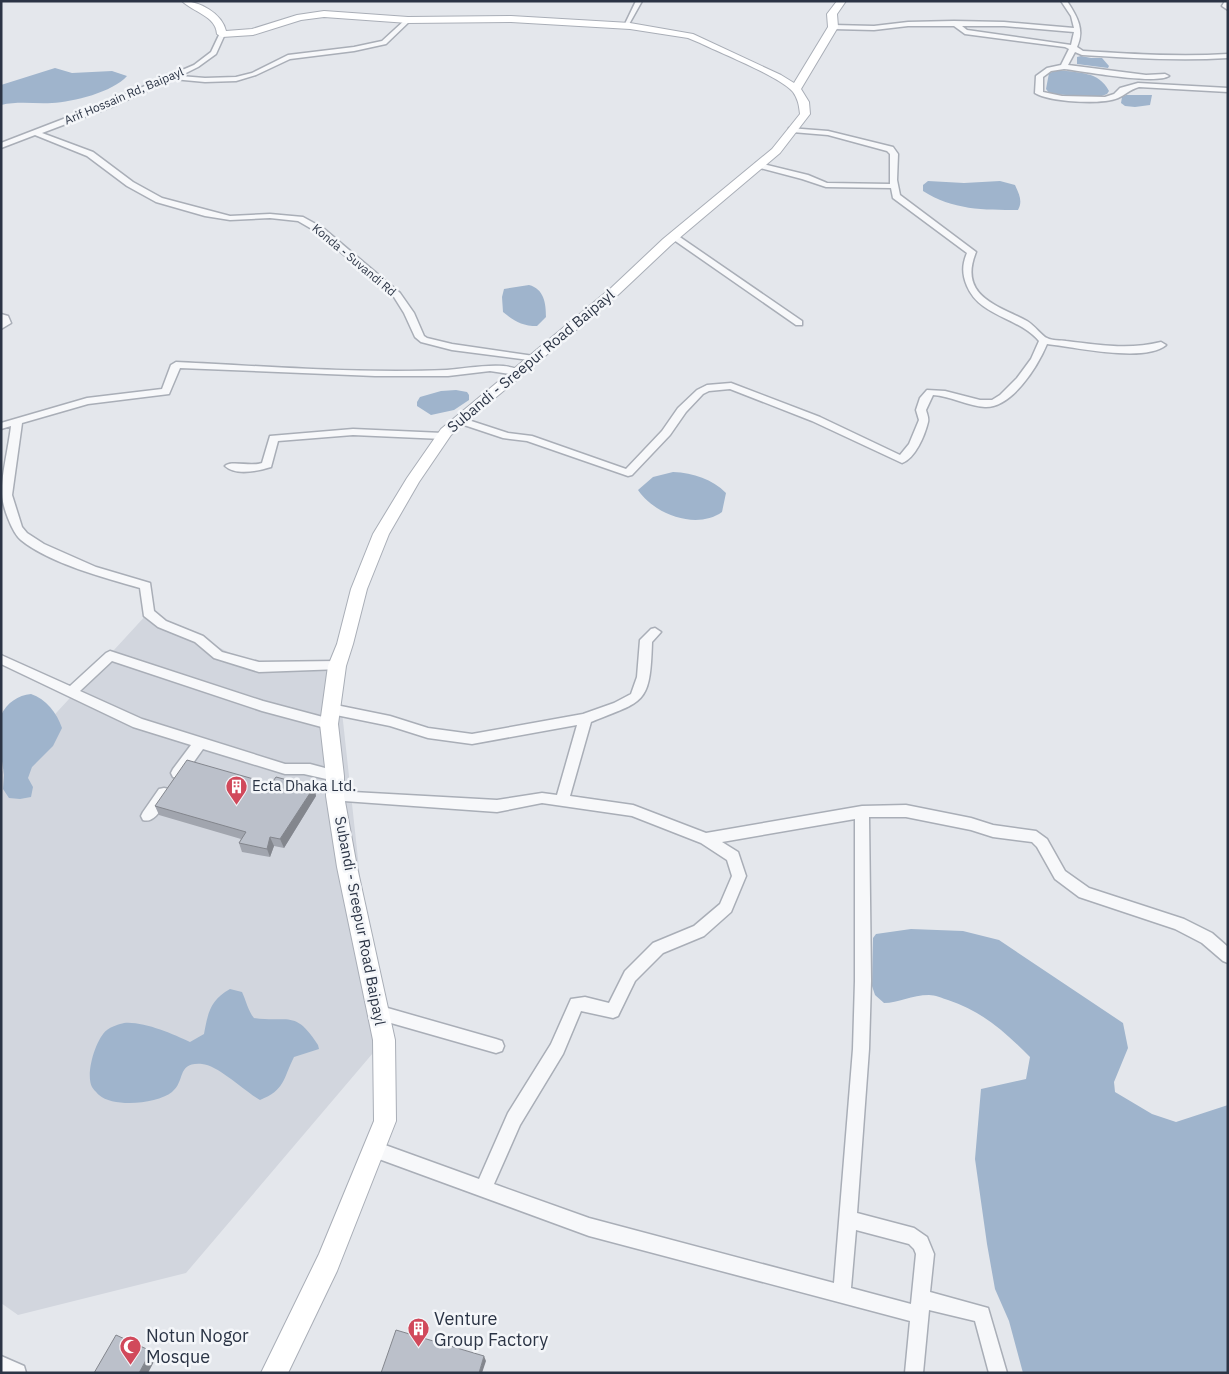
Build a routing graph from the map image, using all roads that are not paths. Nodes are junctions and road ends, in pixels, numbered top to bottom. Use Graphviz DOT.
graph roads {
  1 [pos="186,1"];
  2 [pos="639,1"];
  3 [pos="842,1"];
  4 [pos="1064,1"];
  5 [pos="1228,1"];
  6 [pos="1228,8"];
  7 [pos="408,20"];
  8 [pos="954,23"];
  9 [pos="626,25"];
  10 [pos="833,27"];
  11 [pos="221,28"];
  12 [pos="1078,30"];
  13 [pos="1072,48"];
  14 [pos="1228,56"];
  15 [pos="1064,67"];
  16 [pos="170,76"];
  17 [pos="1164,76"];
  18 [pos="796,89"];
  19 [pos="1228,90"];
  20 [pos="792,130"];
  21 [pos="36,132"];
  22 [pos="1,146"];
  23 [pos="759,165"];
  24 [pos="894,186"];
  25 [pos="674,236"];
  26 [pos="1,317"];
  27 [pos="799,322"];
  28 [pos="1,326"];
  29 [pos="1044,341"];
  30 [pos="1162,345"];
  31 [pos="534,359"];
  32 [pos="517,372"];
  33 [pos="459,420"];
  34 [pos="17,421"];
  35 [pos="1,426"];
  36 [pos="443,436"];
  37 [pos="230,466"];
  38 [pos="6,479"];
  39 [pos="655,632"];
  40 [pos="1,659"];
  41 [pos="337,666"];
  42 [pos="71,692"];
  43 [pos="331,709"];
  44 [pos="584,718"];
  45 [pos="329,724"];
  46 [pos="200,742"];
  47 [pos="335,776"];
  48 [pos="335,796"];
  49 [pos="562,801"];
  50 [pos="862,812"];
  51 [pos="148,816"];
  52 [pos="706,839"];
  53 [pos="1228,956"];
  54 [pos="377,1012"];
  55 [pos="496,1046"];
  56 [pos="374,1149"];
  57 [pos="484,1188"];
  58 [pos="848,1219"];
  59 [pos="842,1294"];
  60 [pos="921,1307"];
  61 [pos="1,1366"];
  62 [pos="16,1373"];
  63 [pos="274,1373"];
  64 [pos="914,1373"];
  65 [pos="998,1373"];
  1 -- 11 [label="street"];
  2 -- 9 [label="street"];
  3 -- 10 [label="street"];
  4 -- 12 [label="street"];
  5 -- 6 [label="street"];
  7 -- 9 [label="street"];
  7 -- 11 [label="street"];
  7 -- 16 [label="street"];
  8 -- 10 [label="street"];
  8 -- 12 [label="street"];
  8 -- 13 [label="street"];
  9 -- 18 [label="street"];
  10 -- 18 [label="street"];
  11 -- 16 [label="street, Arif Hossain Rd, Baipayl"];
  12 -- 13 [label="street"];
  13 -- 14 [label="street"];
  13 -- 15 [label="street"];
  15 -- 17 [label="street"];
  15 -- 19 [label="street"];
  16 -- 21 [label="street, Arif Hossain Rd, Baipayl"];
  18 -- 20 [label="street, Subandi - Sreepur Road Baipayl"];
  20 -- 23 [label="street, Subandi - Sreepur Road Baipayl"];
  20 -- 24 [label="street"];
  21 -- 22 [label="street, Arif Hossain Rd, Baipayl"];
  21 -- 31 [label="street, Konda - Suvandi Rd"];
  23 -- 24 [label="street"];
  23 -- 25 [label="street, Subandi - Sreepur Road Baipayl"];
  24 -- 29 [label="street"];
  25 -- 27 [label="street"];
  25 -- 31 [label="street, Subandi - Sreepur Road Baipayl"];
  26 -- 28 [label="street"];
  29 -- 30 [label="street"];
  29 -- 33 [label="street"];
  31 -- 32 [label="street, Subandi - Sreepur Road Baipayl"];
  32 -- 33 [label="street, Subandi - Sreepur Road Baipayl"];
  32 -- 34 [label="street"];
  33 -- 36 [label="street, Subandi - Sreepur Road Baipayl"];
  34 -- 35 [label="street"];
  34 -- 38 [label="street"];
  36 -- 37 [label="street"];
  36 -- 41 [label="street, Subandi - Sreepur Road Baipayl"];
  38 -- 41 [label="street"];
  39 -- 44 [label="street"];
  40 -- 42 [label="street"];
  41 -- 43 [label="street, Subandi - Sreepur Road Baipayl"];
  42 -- 45 [label="street"];
  42 -- 46 [label="street"];
  43 -- 44 [label="street"];
  43 -- 45 [label="street, Subandi - Sreepur Road Baipayl"];
  44 -- 49 [label="street"];
  45 -- 47 [label="street, Subandi - Sreepur Road Baipayl"];
  46 -- 47 [label="street"];
  46 -- 51 [label="street"];
  47 -- 48 [label="street, Subandi - Sreepur Road Baipayl"];
  48 -- 49 [label="street"];
  48 -- 54 [label="street, Subandi - Sreepur Road Baipayl"];
  49 -- 52 [label="street"];
  50 -- 52 [label="street"];
  50 -- 53 [label="street"];
  50 -- 58 [label="street"];
  52 -- 57 [label="street"];
  54 -- 55 [label="street"];
  54 -- 56 [label="street, Subandi - Sreepur Road Baipayl"];
  56 -- 57 [label="street"];
  56 -- 63 [label="street, Subandi - Sreepur Road Baipayl"];
  57 -- 59 [label="street"];
  58 -- 59 [label="street"];
  58 -- 60 [label="street"];
  59 -- 60 [label="street"];
  60 -- 64 [label="street"];
  60 -- 65 [label="street"];
  61 -- 62 [label="street"];
}
